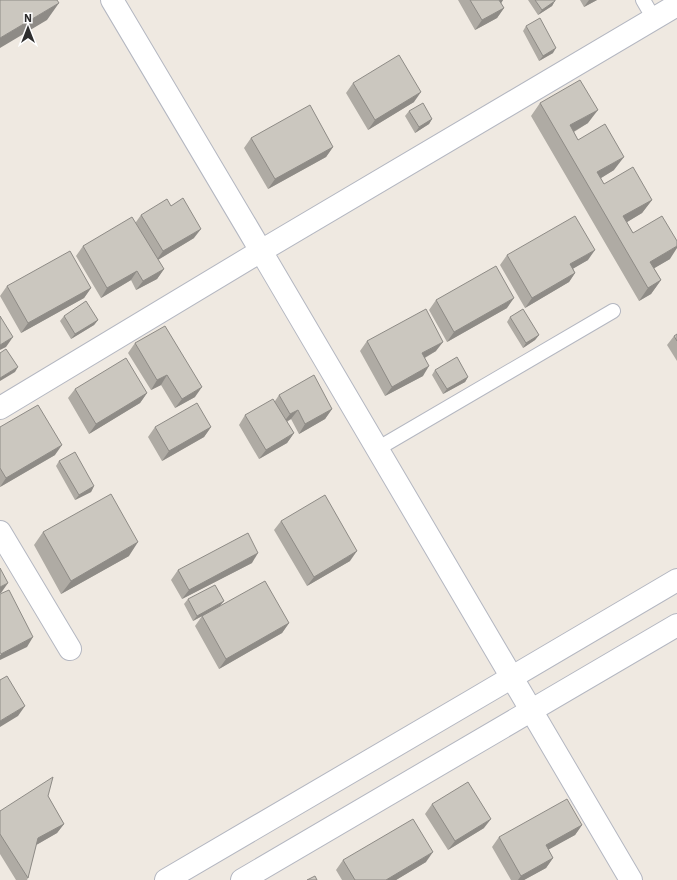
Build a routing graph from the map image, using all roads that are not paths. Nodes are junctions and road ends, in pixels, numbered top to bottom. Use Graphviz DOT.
graph roads {
  1 [pos="112,0"];
  2 [pos="643,0"];
  3 [pos="677,5"];
  4 [pos="654,19"];
  5 [pos="261,251"];
  6 [pos="613,311"];
  7 [pos="0,408"];
  8 [pos="377,449"];
  9 [pos="0,532"];
  10 [pos="677,580"];
  11 [pos="677,625"];
  12 [pos="70,649"];
  13 [pos="512,678"];
  14 [pos="531,711"];
  15 [pos="166,880"];
  16 [pos="242,880"];
  17 [pos="631,880"];
  1 -- 5 [label="street"];
  2 -- 4 [label="lane"];
  3 -- 4 [label="street"];
  4 -- 5 [label="street"];
  5 -- 7 [label="street"];
  5 -- 8 [label="street"];
  6 -- 8 [label="lane"];
  8 -- 13 [label="street"];
  9 -- 12 [label="street"];
  10 -- 13 [label="street"];
  11 -- 14 [label="street"];
  13 -- 14 [label="street"];
  13 -- 15 [label="street"];
  14 -- 16 [label="street"];
  14 -- 17 [label="street"];
}
